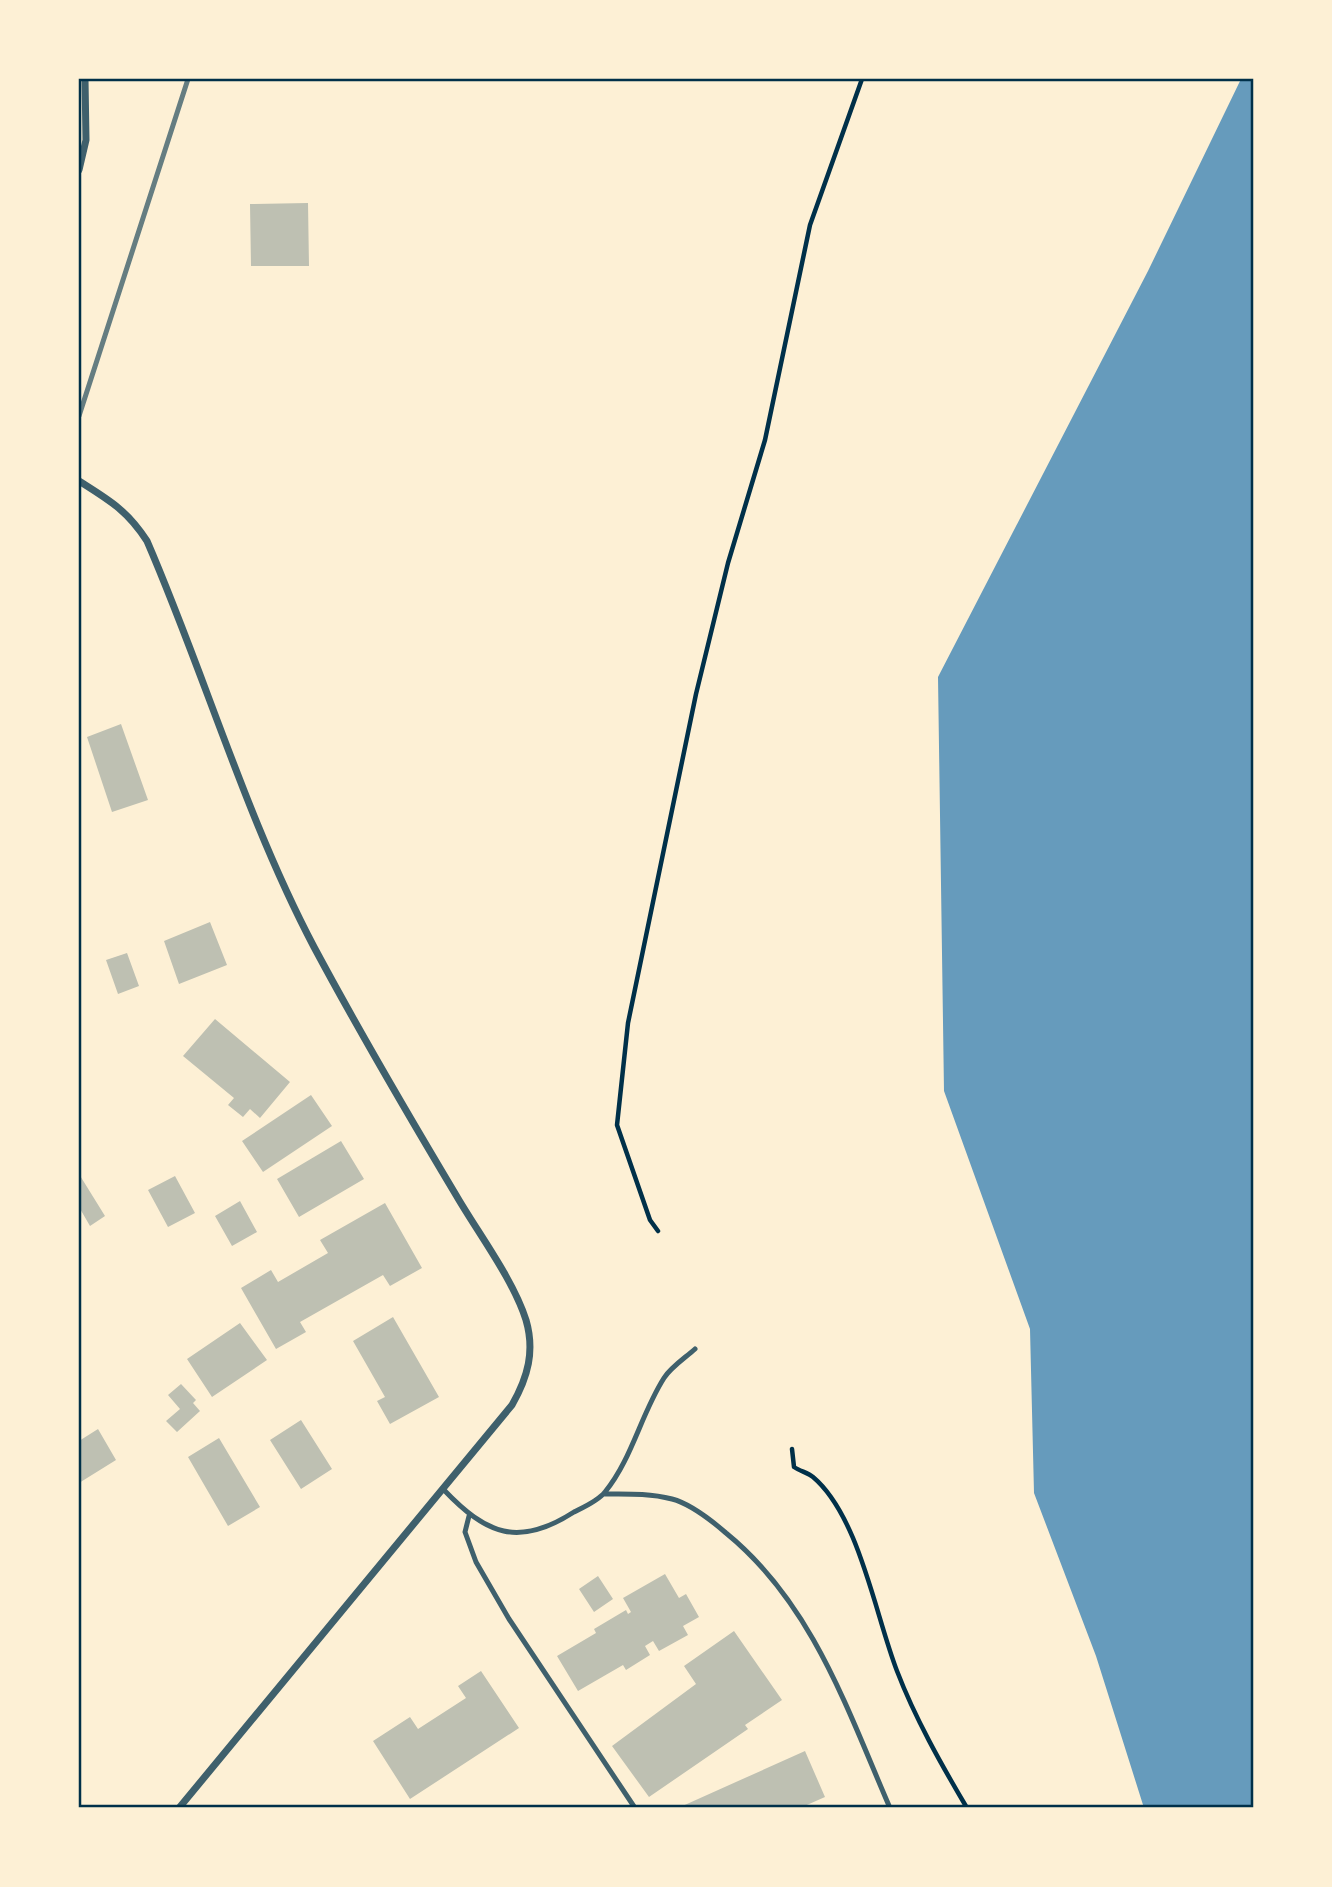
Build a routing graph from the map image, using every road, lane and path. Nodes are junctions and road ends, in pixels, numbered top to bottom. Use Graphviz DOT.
graph roads {
  1 [pos="85,79"];
  2 [pos="863,79"];
  3 [pos="79,170"];
  4 [pos="79,481"];
  5 [pos="658,1231"];
  6 [pos="695,1349"];
  7 [pos="792,1449"];
  8 [pos="444,1490"];
  9 [pos="604,1494"];
  10 [pos="469,1516"];
  11 [pos="179,1808"];
  12 [pos="635,1808"];
  13 [pos="890,1808"];
  14 [pos="967,1808"];
  1 -- 3 [label="street"];
  2 -- 5 [label="path"];
  4 -- 8 [label="street"];
  6 -- 9 [label="lane"];
  7 -- 14 [label="path"];
  8 -- 10 [label="lane"];
  8 -- 11 [label="street"];
  9 -- 10 [label="lane"];
  9 -- 13 [label="lane"];
  10 -- 12 [label="lane"];
}
